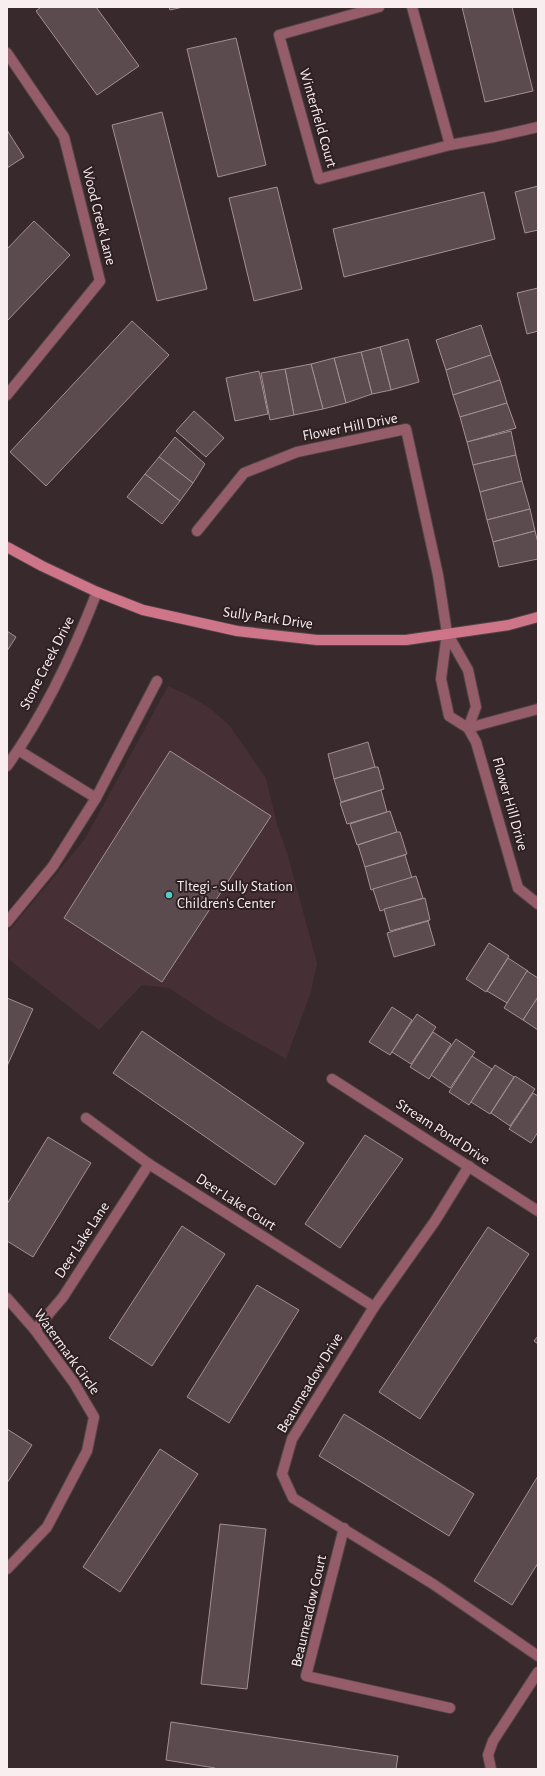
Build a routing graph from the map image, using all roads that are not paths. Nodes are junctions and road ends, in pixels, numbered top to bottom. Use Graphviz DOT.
graph roads {
  1 [pos="379,7"];
  2 [pos="412,7"];
  3 [pos="7,53"];
  4 [pos="538,127"];
  5 [pos="450,145"];
  6 [pos="7,395"];
  7 [pos="197,531"];
  8 [pos="7,547"];
  9 [pos="97,592"];
  10 [pos="538,617"];
  11 [pos="447,633"];
  12 [pos="157,681"];
  13 [pos="538,709"];
  14 [pos="468,728"];
  15 [pos="18,750"];
  16 [pos="7,766"];
  17 [pos="96,798"];
  18 [pos="538,904"];
  19 [pos="7,922"];
  20 [pos="332,1079"];
  21 [pos="86,1118"];
  22 [pos="149,1164"];
  23 [pos="469,1166"];
  24 [pos="538,1211"];
  25 [pos="7,1298"];
  26 [pos="374,1307"];
  27 [pos="35,1330"];
  28 [pos="344,1528"];
  29 [pos="7,1569"];
  30 [pos="538,1656"];
  31 [pos="538,1672"];
  32 [pos="450,1708"];
  33 [pos="491,1769"];
  1 -- 5 [label="street, Winterfield Court"];
  2 -- 5 [label="street"];
  3 -- 6 [label="street, Wood Creek Lane"];
  4 -- 5 [label="street, Winterfield Court"];
  7 -- 11 [label="street, Flower Hill Drive"];
  8 -- 9 [label="street, Sully Park Drive"];
  9 -- 11 [label="street, Sully Park Drive"];
  9 -- 15 [label="street, Stone Creek Drive"];
  10 -- 11 [label="street, Sully Park Drive"];
  11 -- 14 [label="street, Flower Hill Drive"];
  11 -- 14 [label="street, Flower Hill Drive"];
  12 -- 17 [label="street"];
  13 -- 14 [label="street"];
  14 -- 18 [label="street, Flower Hill Drive"];
  15 -- 16 [label="street, Stone Creek Drive"];
  15 -- 17 [label="street"];
  17 -- 19 [label="street"];
  20 -- 23 [label="street, Stream Pond Drive"];
  21 -- 22 [label="street, Deer Lake Court"];
  22 -- 26 [label="street, Deer Lake Court"];
  22 -- 27 [label="street, Deer Lake Lane"];
  23 -- 24 [label="street, Stream Pond Drive"];
  23 -- 26 [label="street, Beaumeadow Drive"];
  25 -- 27 [label="street, Watermark Circle"];
  26 -- 28 [label="street, Beaumeadow Drive"];
  27 -- 29 [label="street, Watermark Circle"];
  28 -- 30 [label="street, Beaumeadow Drive"];
  28 -- 32 [label="street, Beaumeadow Court"];
  31 -- 33 [label="street"];
}
